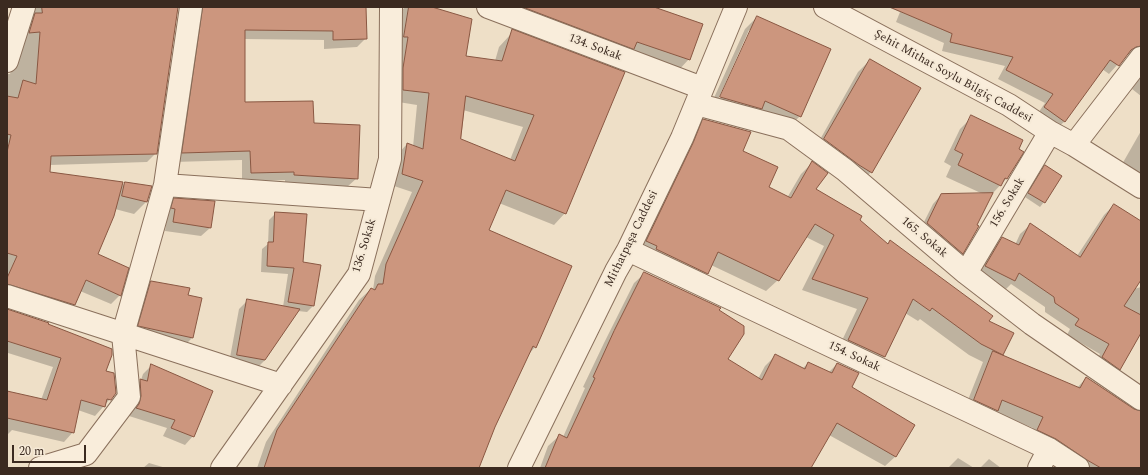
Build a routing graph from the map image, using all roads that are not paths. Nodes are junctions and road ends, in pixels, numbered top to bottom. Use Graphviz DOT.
graph roads {
  1 [pos="24,7"];
  2 [pos="191,7"];
  3 [pos="391,7"];
  4 [pos="488,7"];
  5 [pos="736,7"];
  6 [pos="825,7"];
  7 [pos="1141,58"];
  8 [pos="7,61"];
  9 [pos="699,96"];
  10 [pos="1050,132"];
  11 [pos="1074,145"];
  12 [pos="165,185"];
  13 [pos="1141,187"];
  14 [pos="379,200"];
  15 [pos="628,250"];
  16 [pos="966,273"];
  17 [pos="7,296"];
  18 [pos="123,334"];
  19 [pos="281,385"];
  20 [pos="1141,399"];
  21 [pos="1049,449"];
  22 [pos="40,468"];
  23 [pos="222,468"];
  24 [pos="519,468"];
  25 [pos="1039,468"];
  26 [pos="1078,468"];
  1 -- 8 [label="street"];
  2 -- 12 [label="street"];
  3 -- 14 [label="street, 136. Sokak"];
  4 -- 9 [label="street, 134. Sokak"];
  5 -- 9 [label="street, Mithatpaşa Caddesi"];
  6 -- 10 [label="street, Şehit Mithat Soylu Bilgiç Caddesi"];
  7 -- 11 [label="street"];
  9 -- 15 [label="street, Mithatpaşa Caddesi"];
  9 -- 16 [label="street, 165. Sokak"];
  10 -- 11 [label="street, Şehit Mithat Soylu Bilgiç Caddesi"];
  10 -- 16 [label="street, 156. Sokak"];
  11 -- 13 [label="street, Şehit Mithat Soylu Bilgiç Caddesi"];
  12 -- 14 [label="street"];
  12 -- 18 [label="street"];
  14 -- 19 [label="street, 136. Sokak"];
  15 -- 21 [label="street, 154. Sokak"];
  15 -- 24 [label="street, Mithatpaşa Caddesi"];
  16 -- 20 [label="street, 165. Sokak"];
  17 -- 18 [label="street"];
  18 -- 19 [label="street"];
  18 -- 22 [label="street"];
  19 -- 23 [label="street, 136. Sokak"];
  21 -- 25 [label="street"];
  21 -- 26 [label="street, 154. Sokak"];
}
